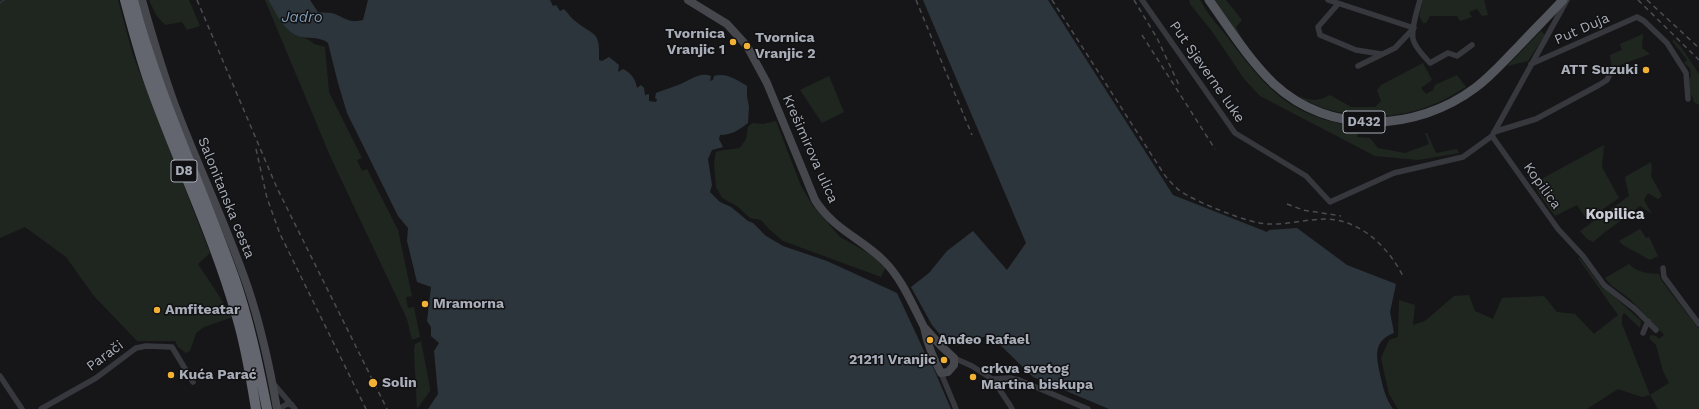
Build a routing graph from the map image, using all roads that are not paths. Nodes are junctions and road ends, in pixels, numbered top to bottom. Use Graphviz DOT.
graph roads {
  1 [pos="125,0"];
  2 [pos="133,0"];
  3 [pos="142,0"];
  4 [pos="688,0"];
  5 [pos="1142,0"];
  6 [pos="1209,0"];
  7 [pos="1328,0"];
  8 [pos="1420,0"];
  9 [pos="1563,0"];
  10 [pos="1567,0"];
  11 [pos="1338,4"];
  12 [pos="1537,26"];
  13 [pos="1414,28"];
  14 [pos="1548,34"];
  15 [pos="1472,45"];
  16 [pos="1381,54"];
  17 [pos="1531,64"];
  18 [pos="1358,66"];
  19 [pos="1609,76"];
  20 [pos="1688,99"];
  21 [pos="1493,134"];
  22 [pos="1663,268"];
  23 [pos="1648,321"];
  24 [pos="1699,324"];
  25 [pos="924,327"];
  26 [pos="1656,330"];
  27 [pos="1643,333"];
  28 [pos="954,358"];
  29 [pos="941,373"];
  30 [pos="0,376"];
  31 [pos="996,380"];
  32 [pos="272,381"];
  33 [pos="193,382"];
  34 [pos="294,407"];
  35 [pos="22,409"];
  36 [pos="41,409"];
  37 [pos="256,409"];
  38 [pos="267,409"];
  39 [pos="278,409"];
  40 [pos="956,409"];
  41 [pos="1012,409"];
  42 [pos="1088,409"];
  1 -- 37 [label="highway, D8"];
  2 -- 38 [label="highway, D8"];
  3 -- 32 [label="main road, Salonitanska cesta"];
  4 -- 25 [label="main road, Krešimirova ulica"];
  5 -- 21 [label="street, Put Sjeverne luke"];
  6 -- 12 [label="main road, D432"];
  7 -- 11 [label="street"];
  8 -- 13 [label="street"];
  9 -- 12 [label="main road, D432"];
  10 -- 14 [label="street"];
  11 -- 13 [label="street"];
  11 -- 16 [label="street"];
  12 -- 14 [label="street"];
  13 -- 15 [label="street"];
  13 -- 16 [label="street"];
  14 -- 17 [label="street"];
  16 -- 18 [label="street"];
  17 -- 20 [label="street, Put Duja"];
  17 -- 21 [label="street"];
  19 -- 21 [label="street"];
  21 -- 23 [label="street, Kopilica"];
  22 -- 24 [label="street"];
  23 -- 26 [label="street, Kopilica"];
  23 -- 27 [label="street"];
  25 -- 28 [label="main road"];
  25 -- 29 [label="main road"];
  28 -- 29 [label="main road"];
  28 -- 31 [label="street"];
  29 -- 40 [label="street"];
  30 -- 35 [label="street"];
  31 -- 41 [label="street"];
  31 -- 42 [label="street"];
  32 -- 34 [label="street"];
  32 -- 39 [label="main road, Salonitanska cesta"];
  33 -- 36 [label="street, Parači"];
  34 -- 39 [label="street"];
}
